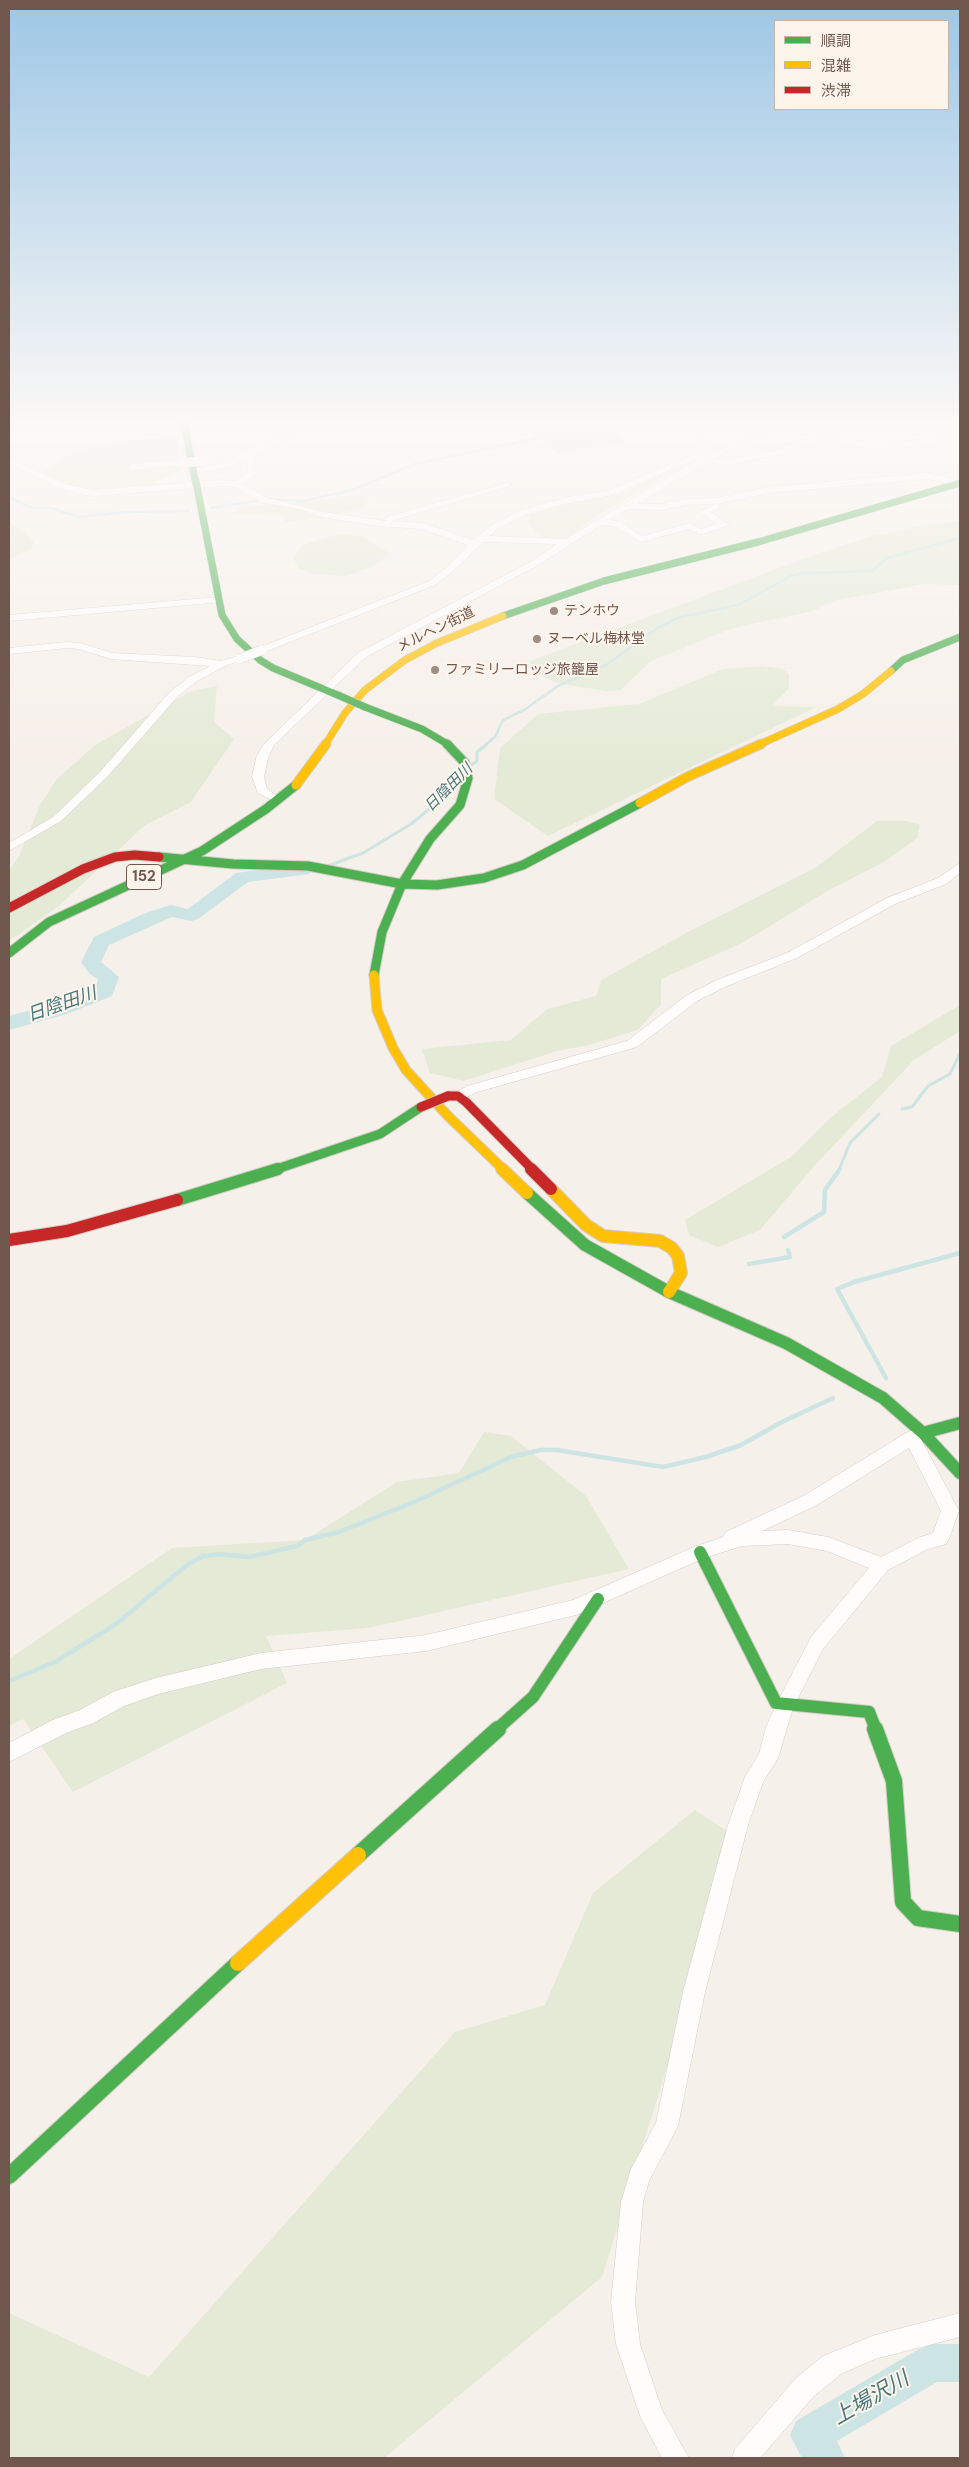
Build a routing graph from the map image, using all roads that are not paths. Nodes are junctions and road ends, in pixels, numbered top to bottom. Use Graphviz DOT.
graph roads {
  1 [pos="207,537"];
  2 [pos="461,537"];
  3 [pos="483,537"];
  4 [pos="574,537"];
  5 [pos="775,537"];
  6 [pos="478,542"];
  7 [pos="566,542"];
  8 [pos="219,600"];
  9 [pos="9,618"];
  10 [pos="960,637"];
  11 [pos="9,651"];
  12 [pos="221,664"];
  13 [pos="326,690"];
  14 [pos="278,800"];
  15 [pos="9,848"];
  16 [pos="183,859"];
  17 [pos="960,867"];
  18 [pos="402,884"];
  19 [pos="9,908"];
  20 [pos="9,953"];
  21 [pos="453,1096"];
  22 [pos="9,1240"];
  23 [pos="669,1292"];
  24 [pos="960,1423"];
  25 [pos="918,1435"];
  26 [pos="960,1473"];
  27 [pos="700,1552"];
  28 [pos="882,1565"];
  29 [pos="598,1599"];
  30 [pos="785,1705"];
  31 [pos="9,1753"];
  32 [pos="960,1924"];
  33 [pos="9,2176"];
  34 [pos="960,2326"];
  35 [pos="676,2458"];
  36 [pos="744,2458"];
  1 -- 8 [label="main road"];
  2 -- 6 [label="street"];
  3 -- 6 [label="street"];
  4 -- 7 [label="street"];
  5 -- 14 [label="main road, メルヘン街道 / 152"];
  6 -- 7 [label="street"];
  6 -- 12 [label="street, bridge"];
  7 -- 13 [label="street"];
  8 -- 9 [label="street"];
  8 -- 13 [label="main road"];
  10 -- 18 [label="main road"];
  11 -- 12 [label="street"];
  12 -- 15 [label="street"];
  13 -- 14 [label="street"];
  13 -- 18 [label="main road, bridge"];
  14 -- 16 [label="main road, メルヘン街道 / 152"];
  16 -- 18 [label="main road"];
  16 -- 19 [label="main road"];
  16 -- 20 [label="main road, メルヘン街道 / 152"];
  17 -- 21 [label="street"];
  18 -- 23 [label="main road"];
  21 -- 22 [label="main road, bridge"];
  21 -- 23 [label="main road"];
  23 -- 25 [label="main road"];
  24 -- 25 [label="main road"];
  25 -- 26 [label="main road"];
  25 -- 27 [label="street"];
  25 -- 28 [label="street"];
  27 -- 28 [label="street"];
  27 -- 29 [label="street"];
  27 -- 30 [label="main road"];
  28 -- 30 [label="street"];
  29 -- 31 [label="street"];
  29 -- 33 [label="main road"];
  30 -- 32 [label="main road"];
  30 -- 35 [label="street"];
  34 -- 36 [label="street"];
}
